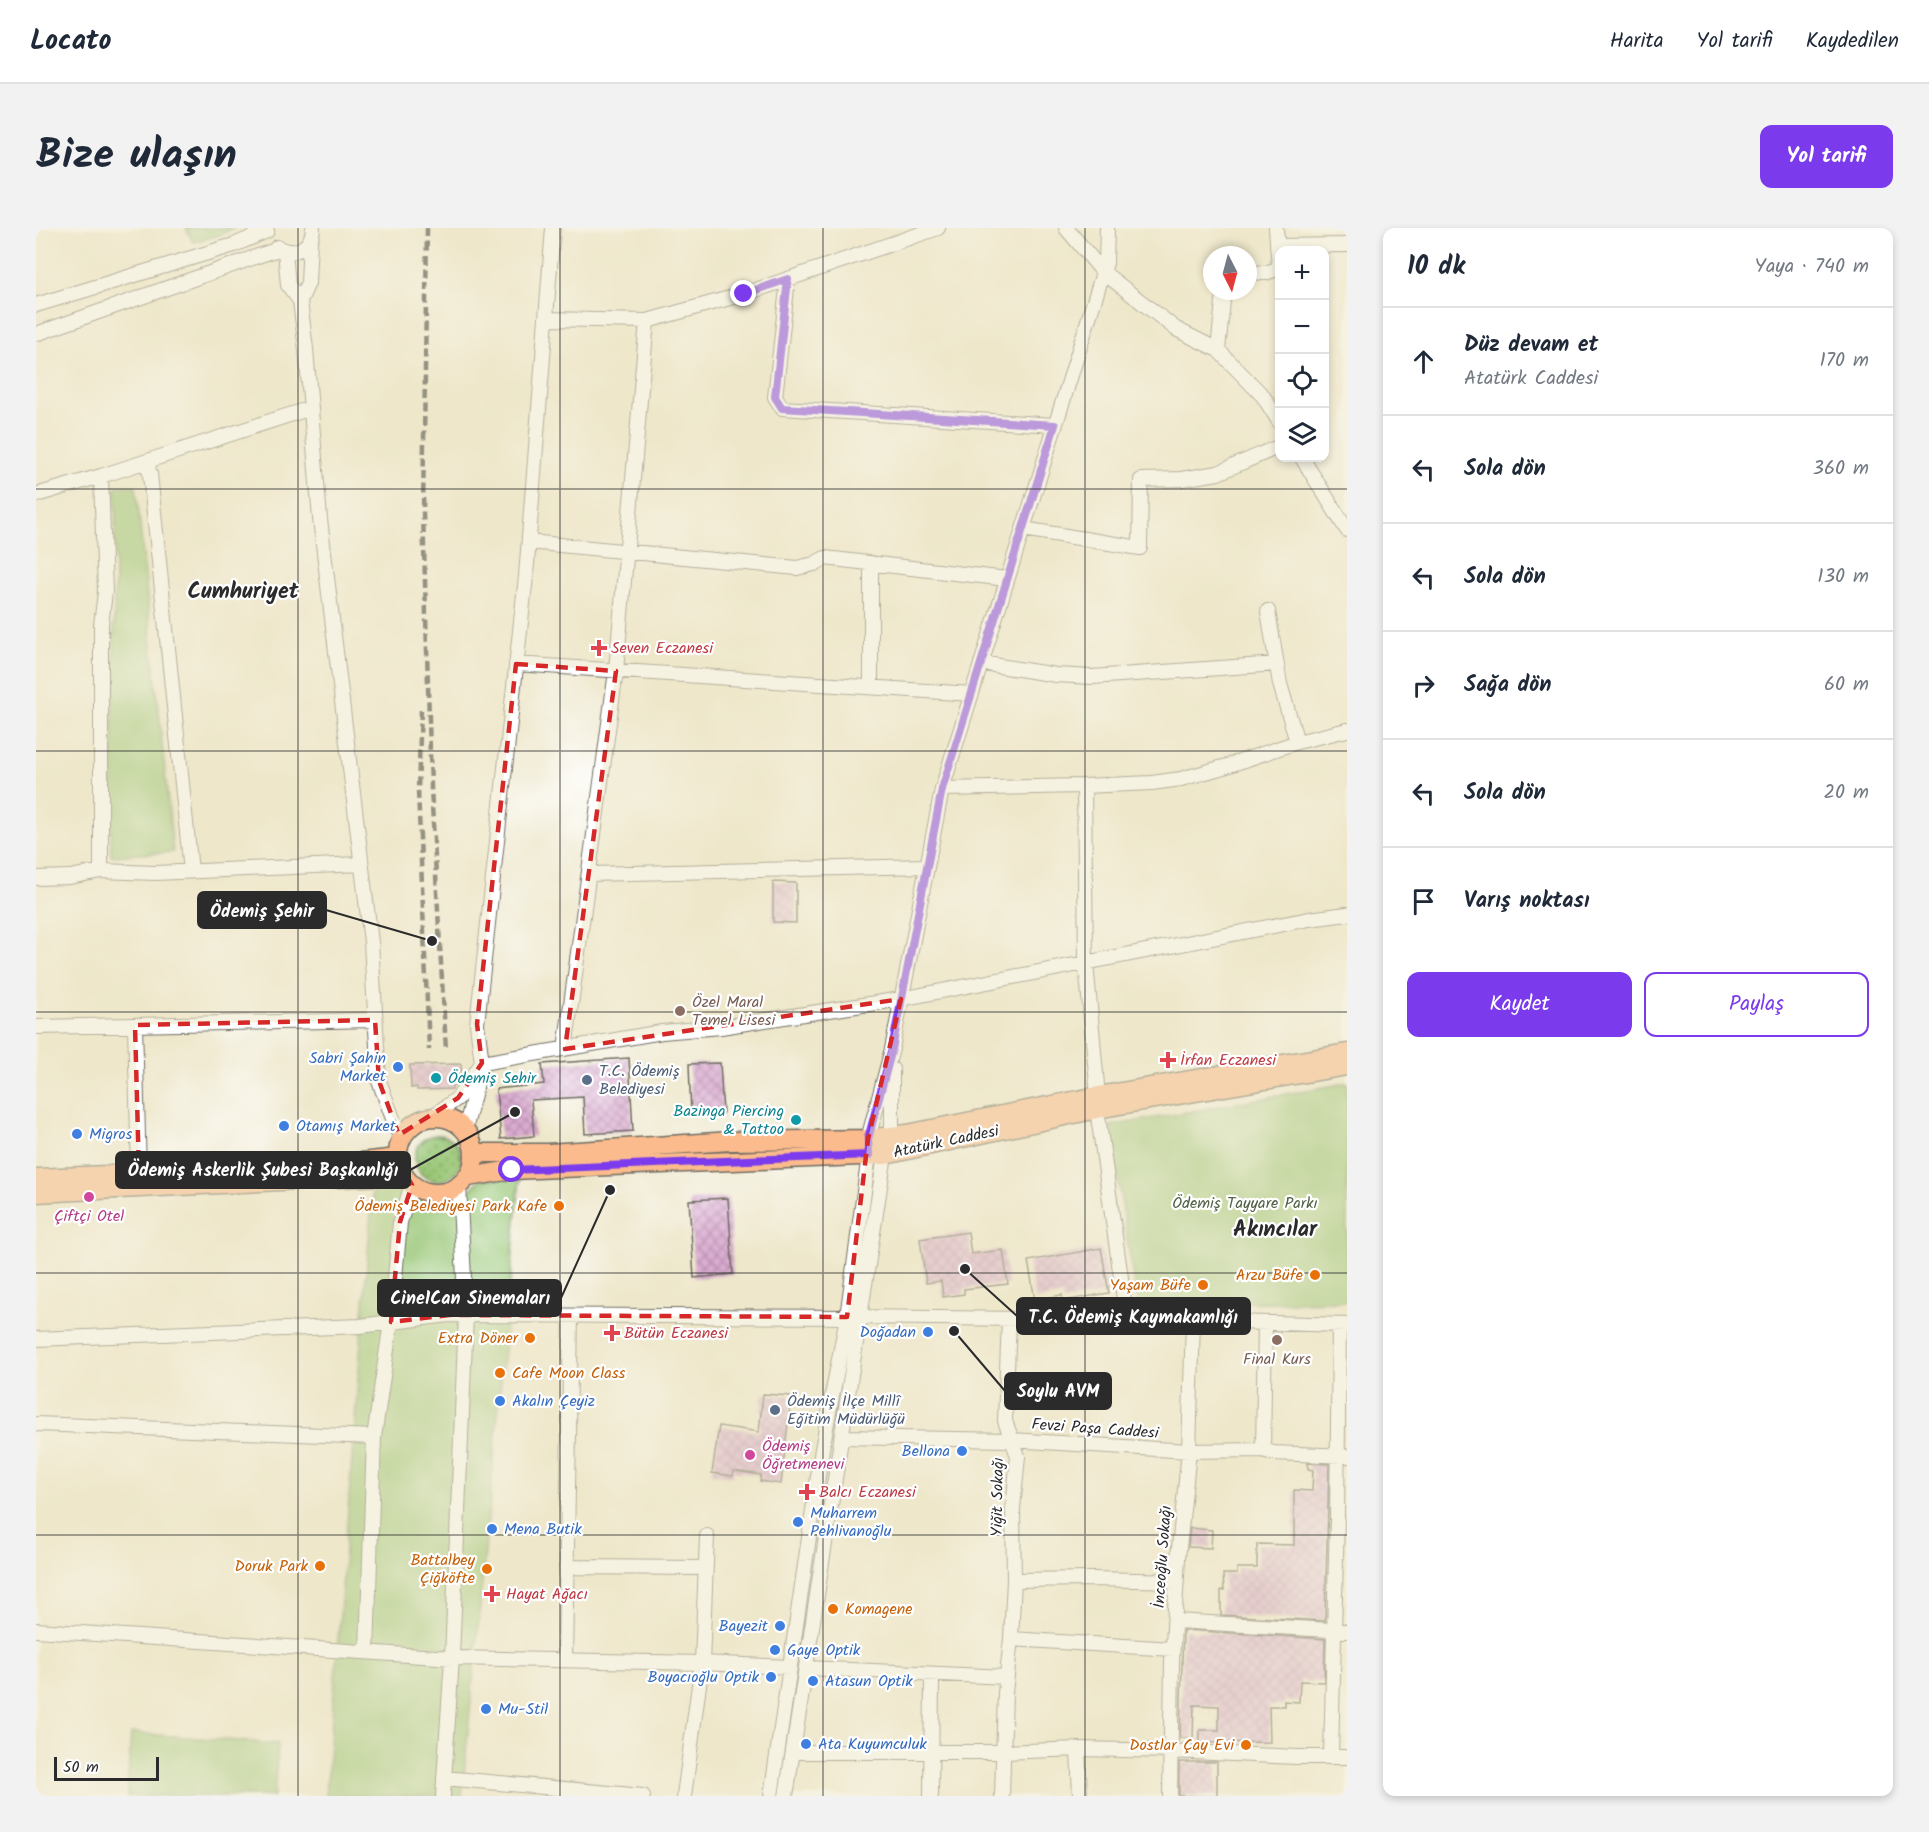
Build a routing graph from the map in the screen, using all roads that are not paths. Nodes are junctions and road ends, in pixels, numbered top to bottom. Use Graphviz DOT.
graph roads {
  1 [pos="553,228"];
  2 [pos="938,228"];
  3 [pos="1066,228"];
  4 [pos="1107,228"];
  5 [pos="1276,228"];
  6 [pos="267,229"];
  7 [pos="312,235"];
  8 [pos="1347,245"];
  9 [pos="1277,246"];
  10 [pos="281,250"];
  11 [pos="1275,270"];
  12 [pos="1103,272"];
  13 [pos="1257,272"];
  14 [pos="788,279"];
  15 [pos="1223,300"];
  16 [pos="300,301"];
  17 [pos="36,305"];
  18 [pos="546,318"];
  19 [pos="647,321"];
  20 [pos="36,334"];
  21 [pos="1218,350"];
  22 [pos="311,408"];
  23 [pos="1275,415"];
  24 [pos="1055,425"];
  25 [pos="1275,448"];
  26 [pos="147,462"];
  27 [pos="1304,462"];
  28 [pos="101,476"];
  29 [pos="36,495"];
  30 [pos="1023,529"];
  31 [pos="1347,530"];
  32 [pos="529,542"];
  33 [pos="626,552"];
  34 [pos="871,563"];
  35 [pos="1007,579"];
  36 [pos="1268,611"];
  37 [pos="981,663"];
  38 [pos="516,664"];
  39 [pos="1276,664"];
  40 [pos="616,671"];
  41 [pos="871,687"];
  42 [pos="972,694"];
  43 [pos="1347,730"];
  44 [pos="1297,742"];
  45 [pos="1084,786"];
  46 [pos="942,789"];
  47 [pos="361,864"];
  48 [pos="927,866"];
  49 [pos="101,871"];
  50 [pos="191,871"];
  51 [pos="589,874"];
  52 [pos="36,878"];
  53 [pos="1347,914"];
  54 [pos="1086,963"];
  55 [pos="901,999"];
  56 [pos="375,1020"];
  57 [pos="135,1025"];
  58 [pos="36,1027"];
  59 [pos="565,1049"];
  60 [pos="892,1049"];
  61 [pos="1347,1053"];
  62 [pos="482,1063"];
  63 [pos="1347,1066"];
  64 [pos="1098,1103"];
  65 [pos="430,1118"];
  66 [pos="465,1130"];
  67 [pos="892,1136"];
  68 [pos="401,1140"];
  69 [pos="874,1150"];
  70 [pos="474,1153"];
  71 [pos="139,1173"];
  72 [pos="404,1173"];
  73 [pos="36,1178"];
  74 [pos="463,1182"];
  75 [pos="36,1193"];
  76 [pos="466,1315"];
  77 [pos="571,1316"];
  78 [pos="853,1317"];
  79 [pos="1009,1319"];
  80 [pos="1127,1320"];
  81 [pos="1193,1321"];
  82 [pos="391,1322"];
  83 [pos="1265,1323"];
  84 [pos="1343,1325"];
  85 [pos="36,1339"];
  86 [pos="1343,1390"];
  87 [pos="36,1424"];
  88 [pos="374,1437"];
  89 [pos="841,1437"];
  90 [pos="1012,1440"];
  91 [pos="1263,1450"];
  92 [pos="1189,1451"];
  93 [pos="1342,1456"];
  94 [pos="1342,1516"];
  95 [pos="707,1536"];
  96 [pos="566,1567"];
  97 [pos="706,1568"];
  98 [pos="1014,1580"];
  99 [pos="1177,1581"];
  100 [pos="1174,1621"];
  101 [pos="36,1630"];
  102 [pos="1341,1631"];
  103 [pos="1011,1639"];
  104 [pos="1173,1649"];
  105 [pos="367,1652"];
  106 [pos="452,1658"];
  107 [pos="565,1659"];
  108 [pos="702,1663"];
  109 [pos="790,1667"];
  110 [pos="806,1668"];
  111 [pos="932,1674"];
  112 [pos="1007,1677"];
  113 [pos="1078,1749"];
  114 [pos="1171,1751"];
  115 [pos="793,1752"];
  116 [pos="931,1752"];
  117 [pos="1003,1752"];
  118 [pos="1331,1756"];
  119 [pos="1347,1757"];
  120 [pos="444,1778"];
  121 [pos="443,1796"];
  122 [pos="643,1796"];
  123 [pos="684,1796"];
  124 [pos="771,1796"];
  125 [pos="786,1796"];
  126 [pos="931,1796"];
  127 [pos="1002,1796"];
  128 [pos="1080,1796"];
  129 [pos="1170,1796"];
  1 -- 18 [label="street"];
  2 -- 14 [label="street"];
  3 -- 12 [label="street"];
  4 -- 12 [label="street"];
  5 -- 9 [label="street"];
  6 -- 10 [label="street"];
  6 -- 17 [label="street"];
  7 -- 10 [label="street"];
  7 -- 16 [label="street"];
  8 -- 9 [label="street"];
  10 -- 16 [label="street"];
  10 -- 20 [label="street"];
  11 -- 13 [label="street"];
  12 -- 21 [label="street"];
  12 -- 24 [label="street"];
  14 -- 19 [label="street"];
  14 -- 24 [label="street"];
  15 -- 21 [label="street"];
  16 -- 22 [label="street"];
  18 -- 19 [label="street"];
  18 -- 32 [label="street"];
  19 -- 33 [label="street"];
  21 -- 23 [label="street"];
  22 -- 26 [label="street"];
  22 -- 47 [label="street"];
  24 -- 30 [label="street"];
  25 -- 30 [label="street"];
  26 -- 28 [label="street"];
  26 -- 50 [label="street"];
  27 -- 31 [label="street"];
  28 -- 29 [label="street"];
  28 -- 49 [label="street"];
  30 -- 35 [label="street"];
  32 -- 33 [label="street"];
  32 -- 38 [label="street"];
  33 -- 34 [label="street"];
  33 -- 40 [label="street"];
  34 -- 35 [label="street"];
  34 -- 41 [label="street"];
  35 -- 37 [label="street"];
  36 -- 39 [label="street"];
  37 -- 39 [label="street"];
  37 -- 42 [label="street"];
  38 -- 40 [label="street"];
  38 -- 62 [label="street"];
  39 -- 44 [label="street"];
  40 -- 41 [label="street"];
  40 -- 51 [label="street"];
  41 -- 42 [label="street"];
  42 -- 46 [label="street"];
  43 -- 44 [label="street"];
  44 -- 45 [label="street"];
  45 -- 46 [label="street"];
  45 -- 54 [label="street"];
  46 -- 48 [label="street"];
  47 -- 50 [label="street"];
  47 -- 56 [label="street"];
  48 -- 51 [label="street"];
  48 -- 55 [label="street"];
  49 -- 50 [label="street"];
  49 -- 52 [label="street"];
  51 -- 59 [label="street"];
  53 -- 54 [label="street"];
  54 -- 55 [label="street"];
  54 -- 64 [label="street"];
  55 -- 59 [label="street"];
  55 -- 60 [label="street"];
  56 -- 57 [label="street"];
  56 -- 68 [label="street"];
  57 -- 58 [label="street"];
  57 -- 71 [label="street"];
  59 -- 62 [label="street"];
  60 -- 67 [label="street"];
  60 -- 69 [label="street"];
  61 -- 64 [label="main road, Atatürk Caddesi"];
  62 -- 65 [label="street"];
  62 -- 66 [label="street"];
  63 -- 64 [label="main road, Atatürk Caddesi"];
  64 -- 67 [label="main road, Atatürk Caddesi"];
  64 -- 69 [label="main road, Atatürk Caddesi"];
  64 -- 80 [label="street"];
  65 -- 66 [label="main road"];
  65 -- 68 [label="main road"];
  66 -- 70 [label="main road"];
  67 -- 69 [label="main road, Atatürk Caddesi"];
  68 -- 72 [label="main road"];
  69 -- 70 [label="main road, Atatürk Caddesi"];
  69 -- 74 [label="main road, Atatürk Caddesi"];
  69 -- 78 [label="street"];
  70 -- 74 [label="main road"];
  71 -- 72 [label="main road"];
  71 -- 73 [label="main road"];
  72 -- 74 [label="main road"];
  72 -- 75 [label="main road"];
  72 -- 82 [label="street"];
  74 -- 76 [label="street"];
  76 -- 77 [label="street"];
  76 -- 82 [label="street"];
  76 -- 106 [label="street"];
  77 -- 78 [label="street"];
  77 -- 96 [label="street"];
  78 -- 79 [label="street"];
  78 -- 89 [label="street"];
  78 -- 109 [label="street"];
  79 -- 80 [label="street"];
  79 -- 90 [label="street, Yiğit Sokağı"];
  80 -- 81 [label="street"];
  81 -- 83 [label="street"];
  81 -- 92 [label="street, İnceoğlu Sokağı"];
  82 -- 85 [label="street"];
  82 -- 88 [label="street"];
  83 -- 84 [label="street"];
  83 -- 91 [label="street"];
  84 -- 86 [label="street"];
  86 -- 93 [label="street"];
  87 -- 88 [label="street"];
  88 -- 105 [label="street"];
  89 -- 90 [label="street, Fevzi Paşa Caddesi"];
  89 -- 110 [label="street"];
  90 -- 92 [label="street, Fevzi Paşa Caddesi"];
  90 -- 98 [label="street, Yiğit Sokağı"];
  91 -- 92 [label="street, Fevzi Paşa Caddesi"];
  91 -- 93 [label="street, Fevzi Paşa Caddesi"];
  92 -- 99 [label="street, İnceoğlu Sokağı"];
  93 -- 94 [label="street"];
  94 -- 102 [label="street"];
  95 -- 97 [label="street"];
  96 -- 97 [label="street"];
  96 -- 107 [label="street"];
  97 -- 108 [label="street"];
  98 -- 99 [label="street"];
  98 -- 103 [label="street, Yiğit Sokağı"];
  99 -- 100 [label="street, İnceoğlu Sokağı"];
  100 -- 102 [label="street"];
  100 -- 104 [label="street, İnceoğlu Sokağı"];
  101 -- 105 [label="street"];
  102 -- 118 [label="street"];
  103 -- 104 [label="street"];
  103 -- 112 [label="street, Yiğit Sokağı"];
  104 -- 114 [label="street, İnceoğlu Sokağı"];
  105 -- 106 [label="street"];
  106 -- 107 [label="street"];
  106 -- 120 [label="street"];
  107 -- 108 [label="street"];
  108 -- 109 [label="street"];
  108 -- 123 [label="street"];
  109 -- 124 [label="street"];
  110 -- 111 [label="street"];
  110 -- 115 [label="street"];
  111 -- 112 [label="street"];
  111 -- 116 [label="street"];
  112 -- 117 [label="street, Yiğit Sokağı"];
  113 -- 114 [label="street"];
  113 -- 117 [label="street"];
  113 -- 128 [label="street"];
  114 -- 118 [label="street"];
  114 -- 129 [label="street, İnceoğlu Sokağı"];
  115 -- 116 [label="street"];
  115 -- 125 [label="street"];
  116 -- 117 [label="street"];
  116 -- 126 [label="street"];
  117 -- 127 [label="street, Yiğit Sokağı"];
  118 -- 119 [label="street"];
  120 -- 121 [label="street"];
  120 -- 122 [label="street"];
}
